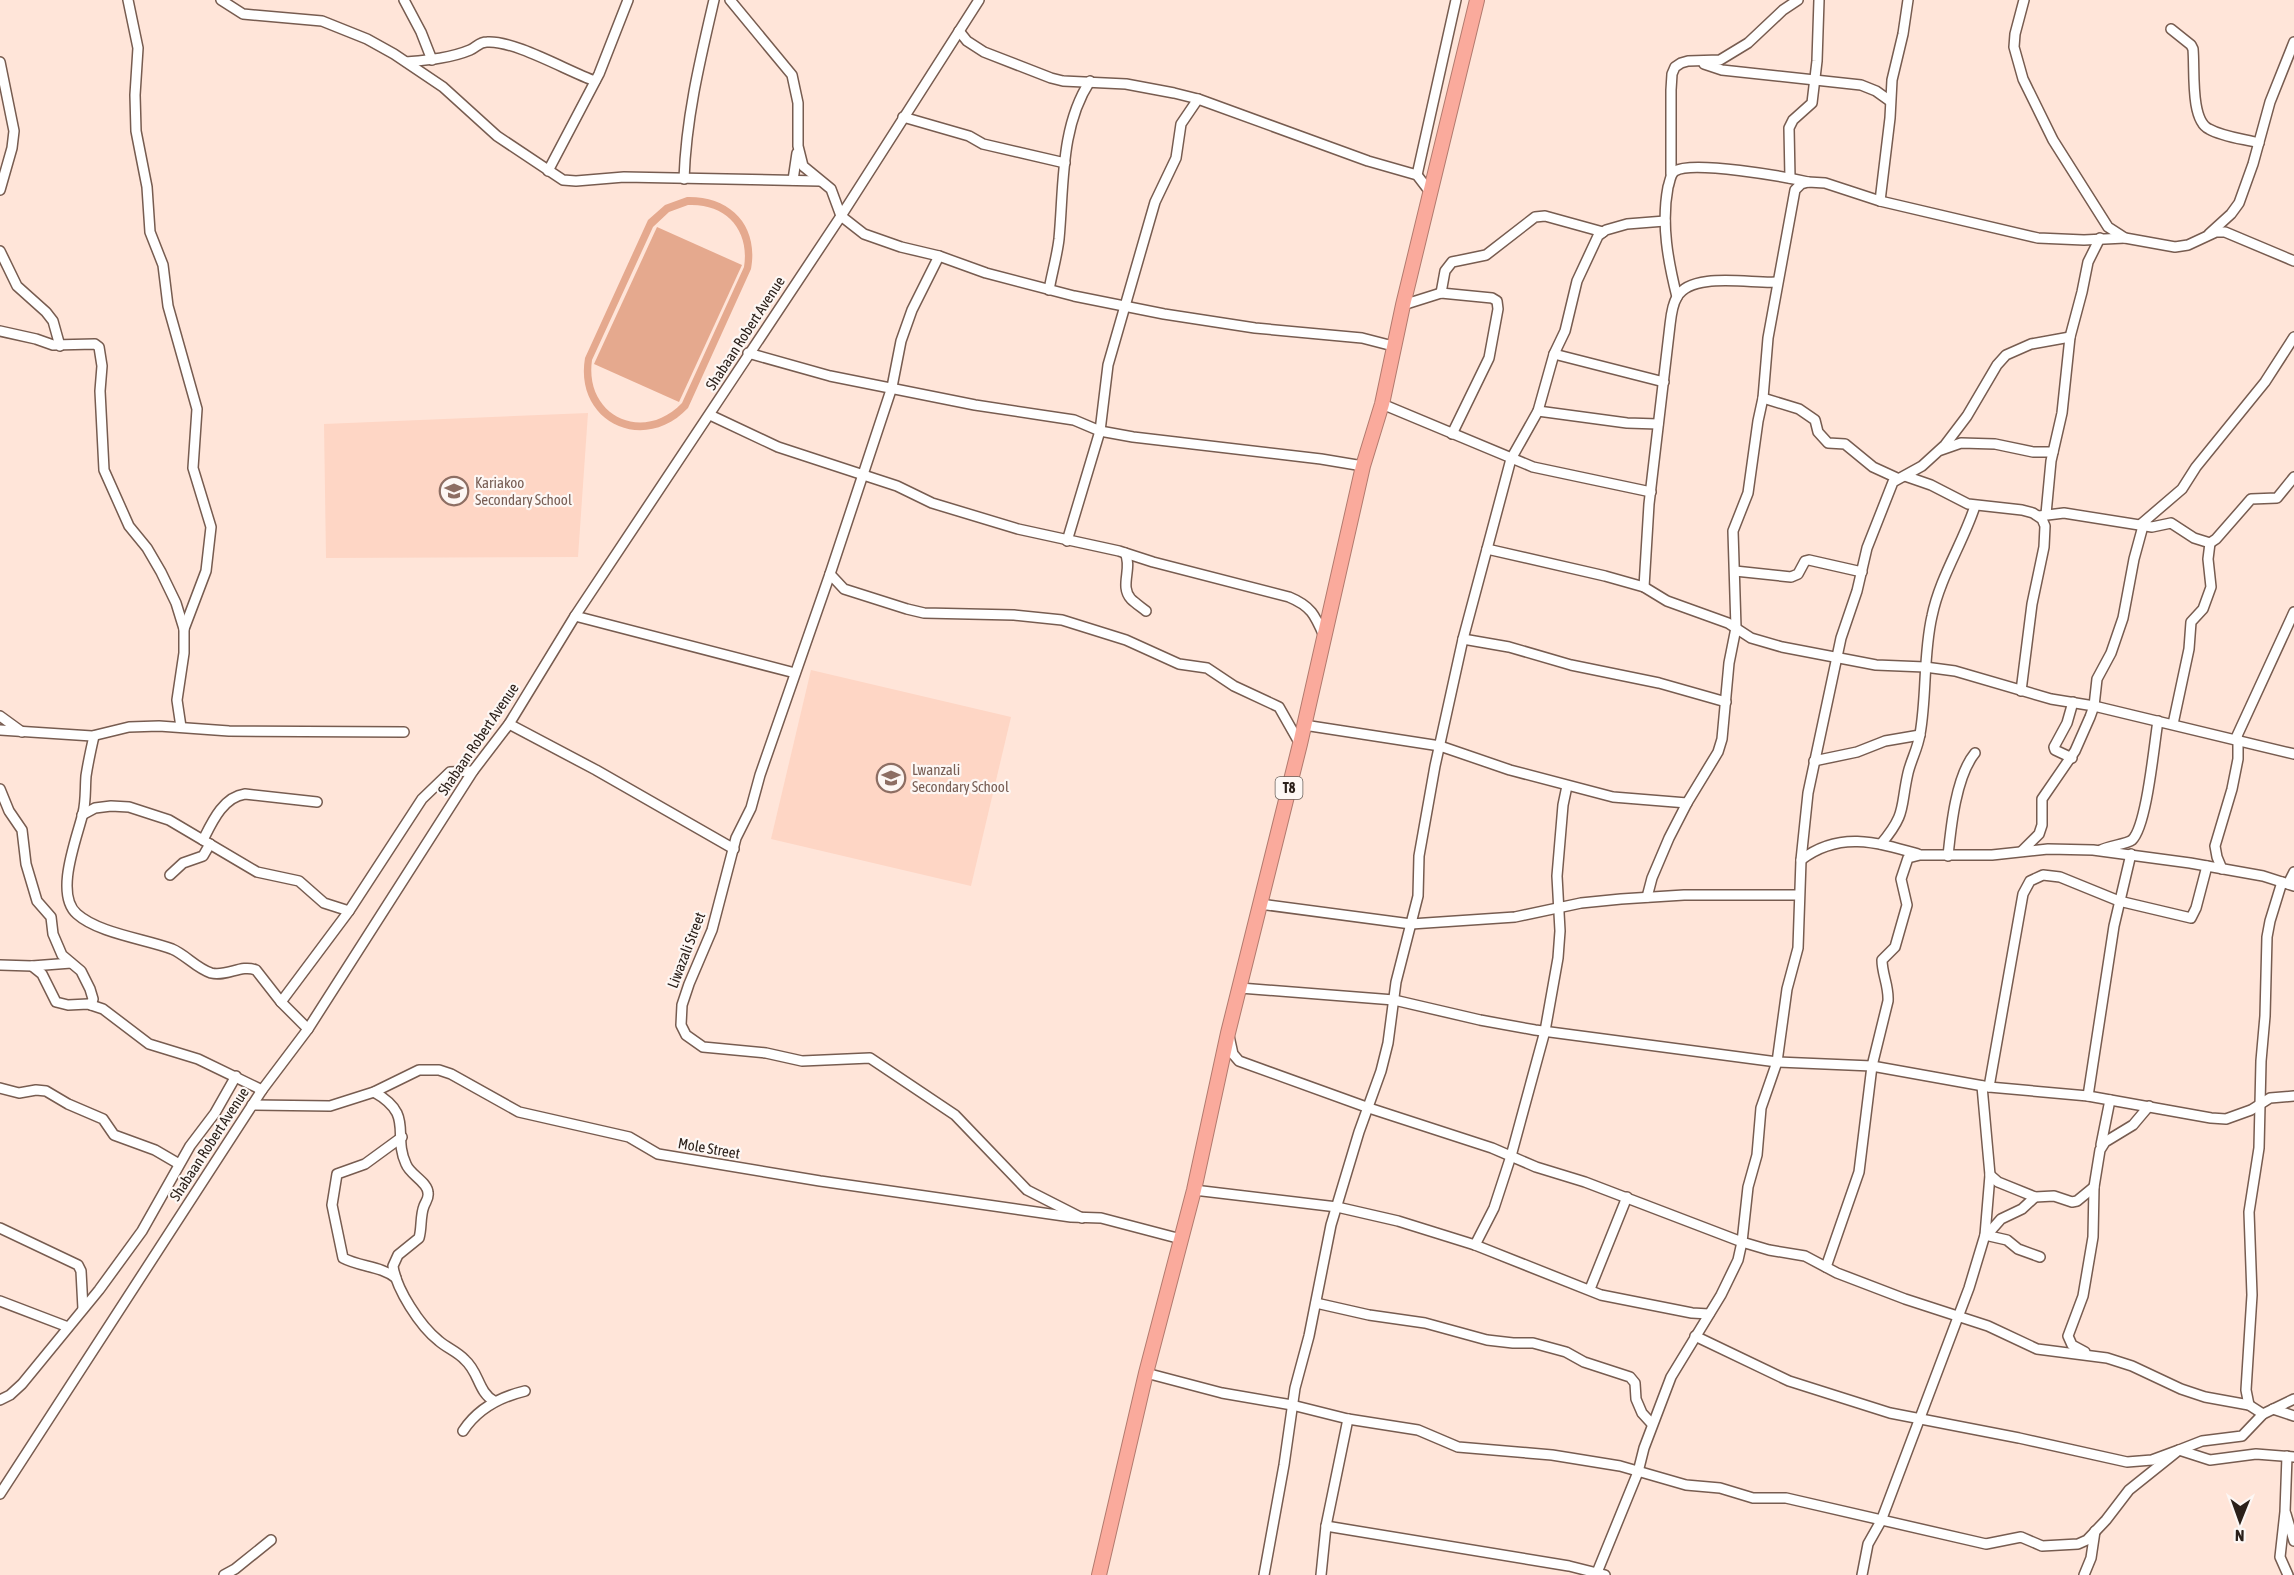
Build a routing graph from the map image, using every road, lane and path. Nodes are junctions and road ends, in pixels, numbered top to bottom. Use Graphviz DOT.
graph roads {
  1 [pos="128,0"];
  2 [pos="221,0"];
  3 [pos="404,0"];
  4 [pos="628,0"];
  5 [pos="714,0"];
  6 [pos="730,0"];
  7 [pos="979,0"];
  8 [pos="1456,0"];
  9 [pos="1477,0"];
  10 [pos="1798,0"];
  11 [pos="1819,0"];
  12 [pos="1908,0"];
  13 [pos="2024,0"];
  14 [pos="2171,29"];
  15 [pos="959,31"];
  16 [pos="2294,42"];
  17 [pos="432,60"];
  18 [pos="1699,61"];
  19 [pos="0,62"];
  20 [pos="407,62"];
  21 [pos="1814,80"];
  22 [pos="595,81"];
  23 [pos="1090,81"];
  24 [pos="1198,99"];
  25 [pos="1890,101"];
  26 [pos="903,117"];
  27 [pos="2259,143"];
  28 [pos="798,146"];
  29 [pos="1065,163"];
  30 [pos="3,168"];
  31 [pos="548,171"];
  32 [pos="1671,174"];
  33 [pos="1417,175"];
  34 [pos="1790,178"];
  35 [pos="684,179"];
  36 [pos="793,180"];
  37 [pos="820,181"];
  38 [pos="1808,182"];
  39 [pos="0,190"];
  40 [pos="1430,192"];
  41 [pos="1880,201"];
  42 [pos="841,216"];
  43 [pos="1665,221"];
  44 [pos="1603,232"];
  45 [pos="2207,235"];
  46 [pos="2100,238"];
  47 [pos="2125,238"];
  48 [pos="0,251"];
  49 [pos="939,256"];
  50 [pos="2293,259"];
  51 [pos="1777,282"];
  52 [pos="1049,290"];
  53 [pos="1441,293"];
  54 [pos="1677,297"];
  55 [pos="1403,305"];
  56 [pos="1126,306"];
  57 [pos="0,331"];
  58 [pos="2070,337"];
  59 [pos="2294,337"];
  60 [pos="60,346"];
  61 [pos="1393,346"];
  62 [pos="748,353"];
  63 [pos="1554,354"];
  64 [pos="1664,382"];
  65 [pos="892,387"];
  66 [pos="1763,398"];
  67 [pos="1382,404"];
  68 [pos="1538,411"];
  69 [pos="710,415"];
  70 [pos="1658,424"];
  71 [pos="1100,431"];
  72 [pos="1452,434"];
  73 [pos="1939,451"];
  74 [pos="2053,452"];
  75 [pos="1511,459"];
  76 [pos="1363,466"];
  77 [pos="862,475"];
  78 [pos="1901,477"];
  79 [pos="2294,477"];
  80 [pos="1651,492"];
  81 [pos="1975,506"];
  82 [pos="2042,515"];
  83 [pos="2142,525"];
  84 [pos="1066,541"];
  85 [pos="2210,543"];
  86 [pos="1487,549"];
  87 [pos="1125,553"];
  88 [pos="1736,571"];
  89 [pos="1862,572"];
  90 [pos="830,574"];
  91 [pos="1644,587"];
  92 [pos="1146,611"];
  93 [pos="2294,612"];
  94 [pos="576,616"];
  95 [pos="1736,628"];
  96 [pos="184,629"];
  97 [pos="1325,637"];
  98 [pos="1463,639"];
  99 [pos="1837,657"];
  100 [pos="1924,667"];
  101 [pos="795,673"];
  102 [pos="2021,691"];
  103 [pos="1726,702"];
  104 [pos="2073,702"];
  105 [pos="2094,705"];
  106 [pos="0,716"];
  107 [pos="2158,721"];
  108 [pos="509,724"];
  109 [pos="2173,724"];
  110 [pos="1304,725"];
  111 [pos="181,727"];
  112 [pos="0,730"];
  113 [pos="22,732"];
  114 [pos="404,732"];
  115 [pos="1920,735"];
  116 [pos="94,736"];
  117 [pos="2237,739"];
  118 [pos="1300,744"];
  119 [pos="1440,746"];
  120 [pos="1975,753"];
  121 [pos="2294,754"];
  122 [pos="2072,758"];
  123 [pos="1814,761"];
  124 [pos="473,771"];
  125 [pos="1567,786"];
  126 [pos="0,789"];
  127 [pos="317,802"];
  128 [pos="1687,803"];
  129 [pos="82,815"];
  130 [pos="207,842"];
  131 [pos="1881,844"];
  132 [pos="734,849"];
  133 [pos="2022,851"];
  134 [pos="2098,851"];
  135 [pos="2131,854"];
  136 [pos="1920,855"];
  137 [pos="1948,856"];
  138 [pos="1802,860"];
  139 [pos="2207,866"];
  140 [pos="2222,869"];
  141 [pos="2294,872"];
  142 [pos="170,875"];
  143 [pos="2288,884"];
  144 [pos="1799,895"];
  145 [pos="1647,897"];
  146 [pos="2119,901"];
  147 [pos="1260,904"];
  148 [pos="1558,908"];
  149 [pos="349,911"];
  150 [pos="1411,924"];
  151 [pos="71,963"];
  152 [pos="0,965"];
  153 [pos="32,966"];
  154 [pos="1240,988"];
  155 [pos="1394,999"];
  156 [pos="281,1002"];
  157 [pos="91,1005"];
  158 [pos="308,1029"];
  159 [pos="1545,1031"];
  160 [pos="1228,1034"];
  161 [pos="1777,1062"];
  162 [pos="1872,1066"];
  163 [pos="236,1076"];
  164 [pos="1985,1087"];
  165 [pos="0,1088"];
  166 [pos="262,1090"];
  167 [pos="374,1092"];
  168 [pos="2088,1096"];
  169 [pos="2294,1096"];
  170 [pos="2110,1100"];
  171 [pos="2261,1101"];
  172 [pos="252,1106"];
  173 [pos="2149,1106"];
  174 [pos="1369,1108"];
  175 [pos="402,1137"];
  176 [pos="2101,1148"];
  177 [pos="1511,1156"];
  178 [pos="179,1164"];
  179 [pos="1990,1175"];
  180 [pos="2094,1187"];
  181 [pos="1194,1190"];
  182 [pos="1627,1197"];
  183 [pos="2035,1197"];
  184 [pos="1336,1207"];
  185 [pos="1082,1218"];
  186 [pos="0,1228"];
  187 [pos="1986,1235"];
  188 [pos="1181,1239"];
  189 [pos="1742,1242"];
  190 [pos="1475,1245"];
  191 [pos="2040,1257"];
  192 [pos="1826,1267"];
  193 [pos="397,1278"];
  194 [pos="1590,1289"];
  195 [pos="0,1301"];
  196 [pos="1316,1303"];
  197 [pos="83,1309"];
  198 [pos="1709,1314"];
  199 [pos="1957,1315"];
  200 [pos="68,1327"];
  201 [pos="1695,1336"];
  202 [pos="2107,1358"];
  203 [pos="1146,1373"];
  204 [pos="525,1391"];
  205 [pos="2294,1399"];
  206 [pos="0,1400"];
  207 [pos="494,1401"];
  208 [pos="1292,1405"];
  209 [pos="2249,1405"];
  210 [pos="2273,1409"];
  211 [pos="2263,1414"];
  212 [pos="2294,1416"];
  213 [pos="1348,1419"];
  214 [pos="1920,1419"];
  215 [pos="1652,1424"];
  216 [pos="463,1431"];
  217 [pos="2179,1450"];
  218 [pos="2291,1457"];
  219 [pos="1638,1472"];
  220 [pos="0,1494"];
  221 [pos="2285,1512"];
  222 [pos="1881,1521"];
  223 [pos="1326,1526"];
  224 [pos="2095,1531"];
  225 [pos="271,1540"];
  226 [pos="2294,1541"];
  227 [pos="1599,1574"];
  228 [pos="224,1575"];
  229 [pos="1099,1575"];
  230 [pos="1264,1575"];
  231 [pos="1321,1575"];
  232 [pos="1862,1575"];
  233 [pos="2084,1575"];
  234 [pos="2288,1575"];
  1 -- 96 [label="street"];
  2 -- 20 [label="street"];
  3 -- 17 [label="street"];
  4 -- 22 [label="street"];
  5 -- 35 [label="street"];
  6 -- 28 [label="street"];
  7 -- 15 [label="street, Shabaan Robert Avenue"];
  8 -- 33 [label="street"];
  9 -- 40 [label="highway, T8"];
  10 -- 18 [label="street"];
  11 -- 21 [label="street"];
  12 -- 25 [label="street"];
  13 -- 47 [label="street"];
  14 -- 27 [label="street"];
  15 -- 23 [label="street"];
  15 -- 26 [label="street, Shabaan Robert Avenue"];
  16 -- 27 [label="street"];
  17 -- 20 [label="street"];
  17 -- 22 [label="street"];
  18 -- 21 [label="street"];
  18 -- 32 [label="street"];
  19 -- 30 [label="street"];
  20 -- 31 [label="street"];
  21 -- 25 [label="street"];
  21 -- 34 [label="street"];
  22 -- 31 [label="street"];
  23 -- 24 [label="street"];
  23 -- 29 [label="street"];
  24 -- 33 [label="street"];
  24 -- 56 [label="street"];
  25 -- 41 [label="street"];
  26 -- 29 [label="street"];
  26 -- 42 [label="street, Shabaan Robert Avenue"];
  27 -- 45 [label="street"];
  28 -- 36 [label="street"];
  28 -- 37 [label="street"];
  29 -- 52 [label="street"];
  30 -- 39 [label="street"];
  31 -- 35 [label="street"];
  32 -- 34 [label="street"];
  32 -- 43 [label="street"];
  33 -- 40 [label="street"];
  34 -- 38 [label="street"];
  35 -- 36 [label="street"];
  36 -- 37 [label="street"];
  37 -- 42 [label="street"];
  38 -- 41 [label="street"];
  38 -- 51 [label="street"];
  40 -- 55 [label="highway, T8"];
  41 -- 46 [label="street"];
  42 -- 49 [label="street"];
  42 -- 62 [label="street, Shabaan Robert Avenue"];
  43 -- 44 [label="street"];
  43 -- 54 [label="street"];
  44 -- 53 [label="street"];
  44 -- 63 [label="street"];
  45 -- 47 [label="street"];
  45 -- 50 [label="street"];
  46 -- 47 [label="street"];
  46 -- 58 [label="street"];
  48 -- 60 [label="street"];
  49 -- 52 [label="street"];
  49 -- 65 [label="street, Liwazali Street"];
  51 -- 54 [label="street"];
  51 -- 66 [label="street"];
  52 -- 56 [label="street"];
  53 -- 55 [label="street"];
  53 -- 72 [label="street"];
  54 -- 64 [label="street"];
  55 -- 61 [label="highway, T8"];
  56 -- 61 [label="street"];
  56 -- 71 [label="street"];
  57 -- 60 [label="street"];
  58 -- 73 [label="street"];
  58 -- 74 [label="street"];
  59 -- 83 [label="street"];
  60 -- 96 [label="street"];
  61 -- 67 [label="highway, T8"];
  62 -- 65 [label="street"];
  62 -- 69 [label="street, Shabaan Robert Avenue"];
  63 -- 64 [label="street"];
  63 -- 68 [label="street"];
  64 -- 70 [label="street"];
  65 -- 71 [label="street"];
  65 -- 77 [label="street, Liwazali Street"];
  66 -- 78 [label="street"];
  66 -- 88 [label="street"];
  67 -- 72 [label="street"];
  67 -- 76 [label="highway, T8"];
  68 -- 70 [label="street"];
  68 -- 75 [label="street"];
  69 -- 77 [label="street"];
  69 -- 94 [label="street, Shabaan Robert Avenue"];
  70 -- 80 [label="street"];
  71 -- 76 [label="street"];
  71 -- 84 [label="street"];
  72 -- 75 [label="street"];
  73 -- 74 [label="street"];
  73 -- 78 [label="street"];
  74 -- 82 [label="street"];
  75 -- 80 [label="street"];
  75 -- 86 [label="street"];
  76 -- 97 [label="highway, T8"];
  77 -- 84 [label="street"];
  77 -- 90 [label="street, Liwazali Street"];
  78 -- 81 [label="street"];
  78 -- 89 [label="street"];
  79 -- 85 [label="street"];
  80 -- 91 [label="street"];
  81 -- 82 [label="street"];
  81 -- 100 [label="street"];
  82 -- 83 [label="street"];
  82 -- 102 [label="street"];
  83 -- 85 [label="street"];
  83 -- 105 [label="street"];
  84 -- 87 [label="street"];
  85 -- 109 [label="street"];
  86 -- 91 [label="street"];
  86 -- 98 [label="street"];
  87 -- 92 [label="street"];
  87 -- 97 [label="street"];
  88 -- 89 [label="street"];
  88 -- 95 [label="street"];
  89 -- 99 [label="street"];
  90 -- 101 [label="street, Liwazali Street"];
  90 -- 118 [label="street"];
  91 -- 95 [label="street"];
  93 -- 117 [label="street"];
  94 -- 101 [label="street"];
  94 -- 108 [label="street, Shabaan Robert Avenue"];
  95 -- 99 [label="street"];
  95 -- 103 [label="street"];
  96 -- 111 [label="street"];
  97 -- 110 [label="highway, T8"];
  98 -- 103 [label="street"];
  98 -- 119 [label="street"];
  99 -- 100 [label="street"];
  99 -- 123 [label="street"];
  100 -- 102 [label="street"];
  100 -- 115 [label="street"];
  101 -- 132 [label="street, Liwazali Street"];
  102 -- 104 [label="street"];
  103 -- 128 [label="street"];
  104 -- 105 [label="street"];
  104 -- 122 [label="street"];
  105 -- 107 [label="street"];
  105 -- 122 [label="street"];
  106 -- 113 [label="street"];
  107 -- 109 [label="street"];
  107 -- 134 [label="street"];
  108 -- 124 [label="street, Shabaan Robert Avenue"];
  108 -- 132 [label="street"];
  109 -- 117 [label="street"];
  110 -- 118 [label="highway, T8"];
  110 -- 119 [label="street"];
  111 -- 114 [label="street"];
  111 -- 116 [label="street"];
  112 -- 113 [label="street"];
  113 -- 116 [label="street"];
  115 -- 123 [label="street"];
  115 -- 131 [label="street"];
  116 -- 129 [label="street"];
  117 -- 121 [label="street"];
  117 -- 140 [label="street"];
  118 -- 147 [label="highway, T8"];
  119 -- 125 [label="street"];
  119 -- 150 [label="street"];
  120 -- 137 [label="street"];
  122 -- 133 [label="street"];
  123 -- 138 [label="street"];
  124 -- 149 [label="street"];
  124 -- 158 [label="street, Shabaan Robert Avenue"];
  125 -- 128 [label="street"];
  125 -- 148 [label="street"];
  126 -- 151 [label="street"];
  127 -- 130 [label="street"];
  128 -- 145 [label="street"];
  129 -- 130 [label="street"];
  129 -- 156 [label="street"];
  130 -- 142 [label="street"];
  130 -- 149 [label="street"];
  131 -- 136 [label="street"];
  131 -- 138 [label="street"];
  132 -- 185 [label="street, Liwazali Street"];
  133 -- 134 [label="street"];
  133 -- 137 [label="street"];
  134 -- 135 [label="street"];
  135 -- 139 [label="street"];
  135 -- 146 [label="street"];
  136 -- 137 [label="street"];
  136 -- 162 [label="street"];
  138 -- 144 [label="street"];
  139 -- 140 [label="street"];
  139 -- 146 [label="street"];
  140 -- 143 [label="street"];
  141 -- 143 [label="street"];
  143 -- 171 [label="street"];
  144 -- 145 [label="street"];
  144 -- 161 [label="street"];
  145 -- 148 [label="street"];
  146 -- 164 [label="street"];
  146 -- 168 [label="street"];
  147 -- 150 [label="street"];
  147 -- 154 [label="highway, T8"];
  148 -- 150 [label="street"];
  148 -- 159 [label="street"];
  149 -- 156 [label="street"];
  150 -- 155 [label="street"];
  151 -- 153 [label="street"];
  151 -- 157 [label="street"];
  152 -- 153 [label="street"];
  153 -- 157 [label="street"];
  154 -- 155 [label="street"];
  154 -- 160 [label="highway, T8"];
  155 -- 159 [label="street"];
  155 -- 174 [label="street"];
  156 -- 158 [label="street"];
  157 -- 163 [label="street"];
  158 -- 166 [label="street, Shabaan Robert Avenue"];
  159 -- 161 [label="street"];
  159 -- 177 [label="street"];
  160 -- 174 [label="street"];
  160 -- 181 [label="highway, T8"];
  161 -- 162 [label="street"];
  161 -- 189 [label="street"];
  162 -- 164 [label="street"];
  162 -- 192 [label="street"];
  163 -- 166 [label="street"];
  163 -- 178 [label="street"];
  164 -- 168 [label="street"];
  164 -- 179 [label="street"];
  165 -- 178 [label="street"];
  166 -- 172 [label="street, Shabaan Robert Avenue"];
  167 -- 172 [label="street, Mole Street"];
  167 -- 175 [label="street"];
  167 -- 185 [label="street, Mole Street"];
  168 -- 170 [label="street"];
  169 -- 171 [label="street"];
  170 -- 173 [label="street"];
  170 -- 176 [label="street"];
  171 -- 173 [label="street"];
  171 -- 209 [label="street"];
  172 -- 220 [label="street, Shabaan Robert Avenue"];
  173 -- 176 [label="street"];
  174 -- 177 [label="street"];
  174 -- 184 [label="street"];
  175 -- 193 [label="street"];
  175 -- 193 [label="street"];
  176 -- 180 [label="street"];
  177 -- 182 [label="street"];
  177 -- 190 [label="street"];
  178 -- 197 [label="street"];
  179 -- 183 [label="street"];
  179 -- 187 [label="street"];
  180 -- 183 [label="street"];
  180 -- 202 [label="street"];
  181 -- 184 [label="street"];
  181 -- 188 [label="highway, T8"];
  182 -- 189 [label="street"];
  182 -- 194 [label="street"];
  183 -- 187 [label="street"];
  184 -- 190 [label="street"];
  184 -- 196 [label="street"];
  185 -- 188 [label="street, Mole Street"];
  186 -- 197 [label="street"];
  187 -- 191 [label="street"];
  187 -- 199 [label="street"];
  188 -- 203 [label="highway, T8"];
  189 -- 192 [label="street"];
  189 -- 198 [label="street"];
  190 -- 194 [label="street"];
  192 -- 199 [label="street"];
  193 -- 207 [label="street"];
  194 -- 198 [label="street"];
  195 -- 200 [label="street"];
  196 -- 208 [label="street"];
  196 -- 215 [label="street"];
  197 -- 200 [label="street"];
  198 -- 201 [label="street"];
  199 -- 202 [label="street"];
  199 -- 214 [label="street"];
  200 -- 206 [label="street"];
  201 -- 214 [label="street"];
  201 -- 215 [label="street"];
  202 -- 209 [label="street"];
  203 -- 208 [label="street"];
  203 -- 229 [label="highway, T8"];
  204 -- 207 [label="street"];
  205 -- 210 [label="street"];
  207 -- 216 [label="street"];
  208 -- 213 [label="street"];
  208 -- 230 [label="street"];
  209 -- 211 [label="street"];
  210 -- 211 [label="street"];
  210 -- 212 [label="street"];
  211 -- 217 [label="street"];
  213 -- 219 [label="street"];
  213 -- 223 [label="street"];
  214 -- 217 [label="street"];
  214 -- 222 [label="street"];
  215 -- 219 [label="street"];
  217 -- 218 [label="street"];
  217 -- 224 [label="street"];
  218 -- 221 [label="street"];
  219 -- 222 [label="street"];
  219 -- 227 [label="street"];
  221 -- 226 [label="street"];
  221 -- 234 [label="street"];
  222 -- 224 [label="street"];
  222 -- 232 [label="street"];
  223 -- 227 [label="street"];
  223 -- 231 [label="street"];
  224 -- 233 [label="street"];
  225 -- 228 [label="street"];
}
